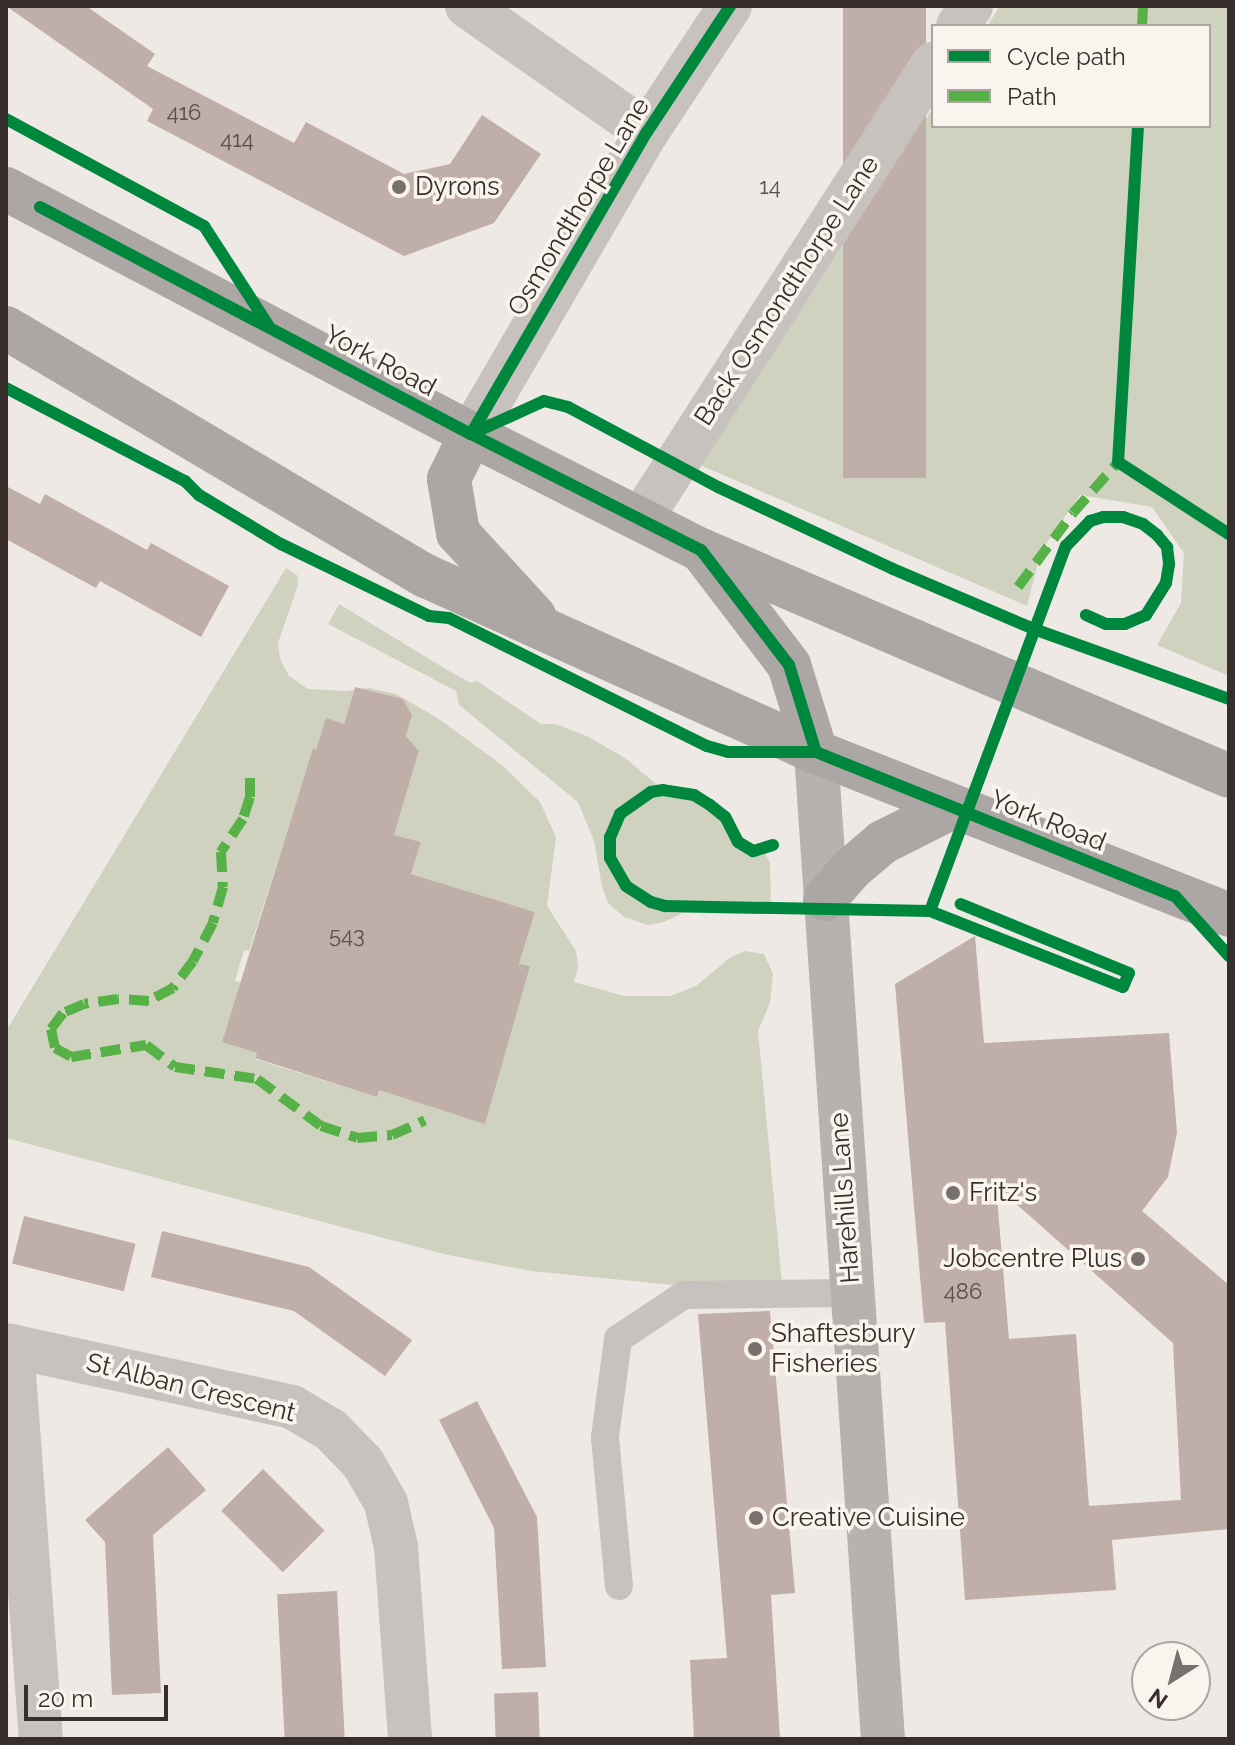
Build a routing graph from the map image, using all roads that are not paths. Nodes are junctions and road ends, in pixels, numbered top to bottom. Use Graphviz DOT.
graph roads {
  1 [pos="467,6"];
  2 [pos="730,6"];
  3 [pos="971,6"];
  4 [pos="959,24"];
  5 [pos="931,67"];
  6 [pos="647,132"];
  7 [pos="6,189"];
  8 [pos="6,328"];
  9 [pos="471,434"];
  10 [pos="641,519"];
  11 [pos="701,550"];
  12 [pos="545,629"];
  13 [pos="816,752"];
  14 [pos="1229,776"];
  15 [pos="953,807"];
  16 [pos="825,899"];
  17 [pos="1229,915"];
  18 [pos="852,1293"];
  19 [pos="9,1346"];
  20 [pos="619,1586"];
  21 [pos="41,1739"];
  22 [pos="410,1739"];
  23 [pos="883,1739"];
  1 -- 6 [label="street"];
  2 -- 6 [label="street, Osmondthorpe Lane"];
  3 -- 4 [label="street"];
  5 -- 10 [label="street, Back Osmondthorpe Lane"];
  6 -- 9 [label="street, Osmondthorpe Lane"];
  7 -- 9 [label="highway, York Road"];
  8 -- 12 [label="highway, York Road"];
  9 -- 10 [label="highway, York Road"];
  9 -- 12 [label="highway"];
  10 -- 11 [label="highway, York Road"];
  11 -- 13 [label="highway"];
  11 -- 14 [label="highway, York Road"];
  12 -- 13 [label="highway, York Road"];
  13 -- 15 [label="highway, York Road"];
  13 -- 16 [label="main road, Harehills Lane"];
  15 -- 16 [label="highway"];
  15 -- 17 [label="highway, York Road"];
  16 -- 18 [label="main road, Harehills Lane"];
  18 -- 20 [label="lane"];
  18 -- 23 [label="main road, Harehills Lane"];
  19 -- 21 [label="street"];
  19 -- 22 [label="street, St Alban Crescent"];
}
